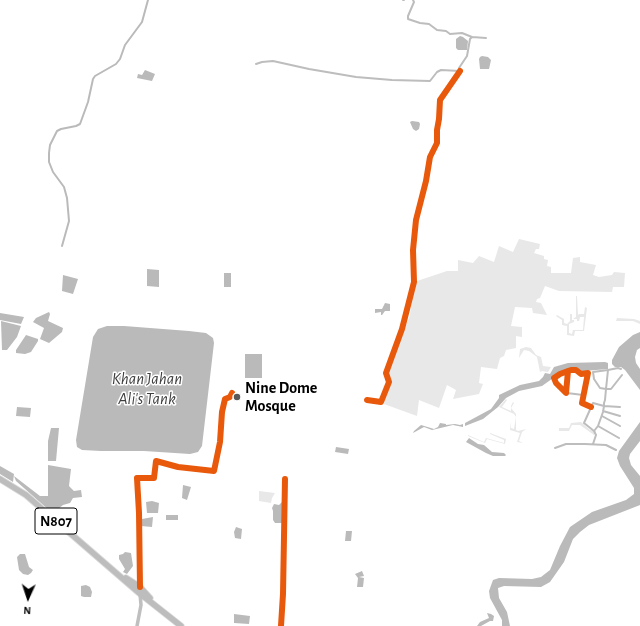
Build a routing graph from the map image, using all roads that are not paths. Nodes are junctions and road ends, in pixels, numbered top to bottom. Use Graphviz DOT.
graph roads {
  1 [pos="413,0"];
  2 [pos="472,37"];
  3 [pos="486,38"];
  4 [pos="256,64"];
  5 [pos="460,71"];
  6 [pos="622,369"];
  7 [pos="608,370"];
  8 [pos="568,371"];
  9 [pos="594,372"];
  10 [pos="588,373"];
  11 [pos="622,375"];
  12 [pos="606,389"];
  13 [pos="232,393"];
  14 [pos="566,393"];
  15 [pos="583,395"];
  16 [pos="367,400"];
  17 [pos="604,406"];
  18 [pos="591,407"];
  19 [pos="620,407"];
  20 [pos="603,411"];
  21 [pos="602,416"];
  22 [pos="620,416"];
  23 [pos="598,426"];
  24 [pos="620,426"];
  25 [pos="594,431"];
  26 [pos="619,438"];
  27 [pos="593,444"];
  28 [pos="555,448"];
  29 [pos="616,450"];
  30 [pos="137,478"];
  31 [pos="0,479"];
  32 [pos="285,479"];
  33 [pos="139,589"];
  34 [pos="146,598"];
  35 [pos="141,605"];
  36 [pos="163,611"];
  37 [pos="137,626"];
  38 [pos="181,626"];
  39 [pos="280,626"];
  1 -- 2 [label="street"];
  2 -- 3 [label="street"];
  2 -- 5 [label="street"];
  4 -- 5 [label="street"];
  5 -- 16 [label="street"];
  6 -- 7 [label="street"];
  7 -- 9 [label="street"];
  7 -- 12 [label="street"];
  8 -- 10 [label="street"];
  8 -- 14 [label="street"];
  8 -- 14 [label="street"];
  9 -- 10 [label="street"];
  9 -- 12 [label="street"];
  10 -- 15 [label="street"];
  11 -- 12 [label="street"];
  12 -- 17 [label="street"];
  13 -- 30 [label="street"];
  14 -- 15 [label="street"];
  15 -- 18 [label="street"];
  17 -- 18 [label="street"];
  17 -- 19 [label="street"];
  17 -- 20 [label="street"];
  18 -- 25 [label="street"];
  20 -- 21 [label="street"];
  20 -- 22 [label="street"];
  21 -- 23 [label="street"];
  21 -- 24 [label="street"];
  23 -- 25 [label="street"];
  23 -- 26 [label="street"];
  25 -- 27 [label="street"];
  27 -- 28 [label="street"];
  27 -- 29 [label="street"];
  30 -- 33 [label="street"];
  31 -- 33 [label="highway, N807"];
  32 -- 39 [label="street"];
  33 -- 34 [label="highway, N807"];
  33 -- 35 [label="street"];
  33 -- 36 [label="highway, N807"];
  34 -- 35 [label="street"];
  34 -- 36 [label="highway, N807"];
  35 -- 37 [label="street"];
  36 -- 38 [label="highway, N807"];
}
